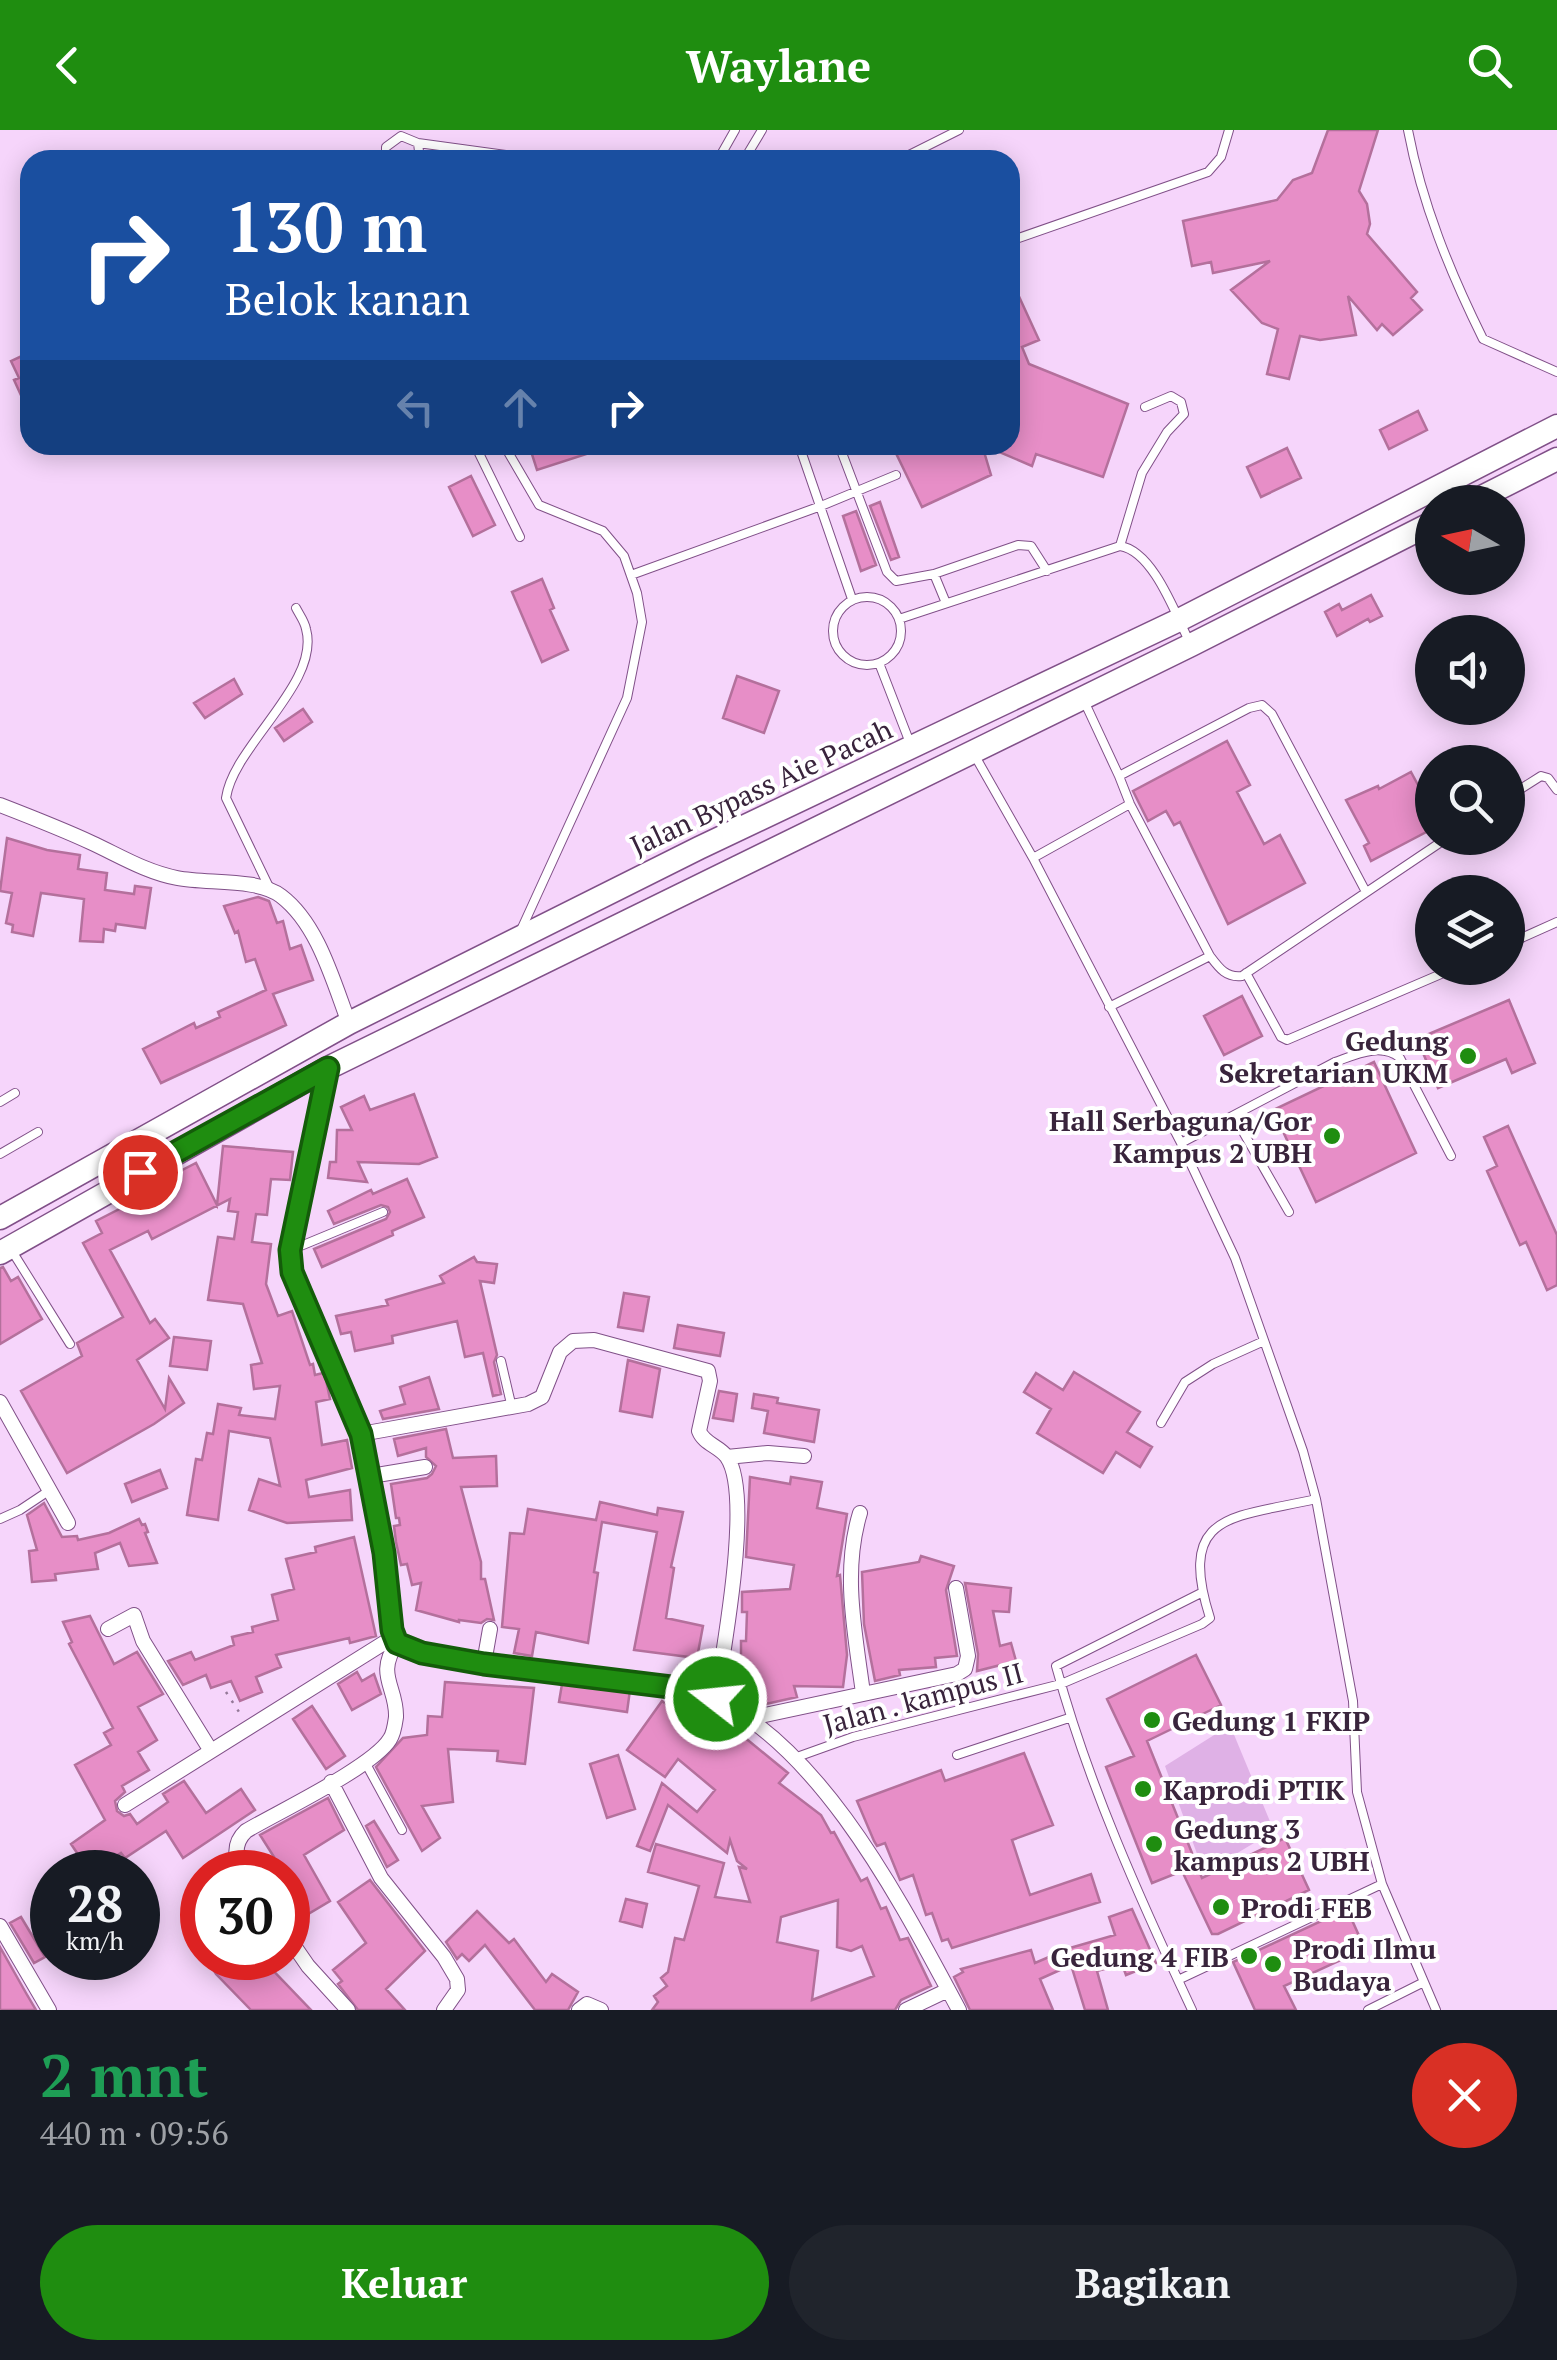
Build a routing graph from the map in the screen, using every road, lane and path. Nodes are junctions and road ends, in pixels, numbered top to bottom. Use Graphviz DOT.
graph roads {
  1 [pos="959,130"];
  2 [pos="1228,130"];
  3 [pos="1408,130"];
  4 [pos="418,143"];
  5 [pos="386,150"];
  6 [pos="419,150"];
  7 [pos="470,150"];
  8 [pos="919,150"];
  9 [pos="1020,238"];
  10 [pos="1557,372"];
  11 [pos="1145,407"];
  12 [pos="1557,426"];
  13 [pos="480,455"];
  14 [pos="510,455"];
  15 [pos="803,455"];
  16 [pos="842,455"];
  17 [pos="1557,459"];
  18 [pos="896,475"];
  19 [pos="1506,485"];
  20 [pos="855,492"];
  21 [pos="821,506"];
  22 [pos="1415,531"];
  23 [pos="520,538"];
  24 [pos="1120,546"];
  25 [pos="1047,570"];
  26 [pos="934,574"];
  27 [pos="631,575"];
  28 [pos="852,599"];
  29 [pos="946,602"];
  30 [pos="296,608"];
  31 [pos="899,619"];
  32 [pos="1178,620"];
  33 [pos="1191,646"];
  34 [pos="879,663"];
  35 [pos="1083,698"];
  36 [pos="912,748"];
  37 [pos="972,752"];
  38 [pos="1119,776"];
  39 [pos="1525,786"];
  40 [pos="1557,790"];
  41 [pos="1130,804"];
  42 [pos="0,805"];
  43 [pos="1422,855"];
  44 [pos="1033,858"];
  45 [pos="269,888"];
  46 [pos="1366,892"];
  47 [pos="1557,922"];
  48 [pos="1525,936"];
  49 [pos="507,943"];
  50 [pos="1210,956"];
  51 [pos="1246,974"];
  52 [pos="512,977"];
  53 [pos="1415,985"];
  54 [pos="1109,1008"];
  55 [pos="349,1023"];
  56 [pos="328,1068"];
  57 [pos="16,1093"];
  58 [pos="0,1102"];
  59 [pos="1234,1116"];
  60 [pos="156,1131"];
  61 [pos="38,1132"];
  62 [pos="1181,1143"];
  63 [pos="0,1154"];
  64 [pos="170,1155"];
  65 [pos="1451,1156"];
  66 [pos="383,1212"];
  67 [pos="1289,1212"];
  68 [pos="0,1218"];
  69 [pos="5,1250"];
  70 [pos="290,1250"];
  71 [pos="1264,1341"];
  72 [pos="70,1344"];
  73 [pos="501,1361"];
  74 [pos="0,1402"];
  75 [pos="512,1408"];
  76 [pos="1160,1423"];
  77 [pos="361,1434"];
  78 [pos="804,1456"];
  79 [pos="726,1457"];
  80 [pos="426,1467"];
  81 [pos="371,1476"];
  82 [pos="50,1490"];
  83 [pos="1316,1499"];
  84 [pos="860,1513"];
  85 [pos="0,1519"];
  86 [pos="68,1523"];
  87 [pos="956,1588"];
  88 [pos="1201,1593"];
  89 [pos="108,1629"];
  90 [pos="490,1629"];
  91 [pos="396,1640"];
  92 [pos="484,1664"];
  93 [pos="1060,1684"];
  94 [pos="226,1692"];
  95 [pos="864,1693"];
  96 [pos="716,1699"];
  97 [pos="751,1718"];
  98 [pos="1069,1718"];
  99 [pos="252,1727"];
  100 [pos="211,1751"];
  101 [pos="957,1754"];
  102 [pos="797,1757"];
  103 [pos="365,1762"];
  104 [pos="331,1782"];
  105 [pos="126,1806"];
  106 [pos="402,1830"];
  107 [pos="237,1850"];
  108 [pos="1382,1884"];
  109 [pos="0,1926"];
  110 [pos="310,1968"];
  111 [pos="1178,1980"];
  112 [pos="1424,1982"];
  113 [pos="948,1990"];
  114 [pos="48,2010"];
  115 [pos="348,2010"];
  116 [pos="444,2010"];
  117 [pos="579,2010"];
  118 [pos="602,2010"];
  119 [pos="906,2010"];
  120 [pos="958,2010"];
  121 [pos="1192,2010"];
  122 [pos="1368,2010"];
  123 [pos="1436,2010"];
  1 -- 8 [label="lane"];
  2 -- 9 [label="lane"];
  3 -- 10 [label="lane"];
  4 -- 5 [label="lane"];
  4 -- 6 [label="lane"];
  4 -- 7 [label="lane"];
  11 -- 24 [label="lane"];
  12 -- 32 [label="highway, Jalan Bypass Aie Pacah"];
  13 -- 23 [label="lane"];
  14 -- 27 [label="lane"];
  15 -- 21 [label="lane"];
  16 -- 20 [label="lane"];
  17 -- 19 [label="highway"];
  18 -- 20 [label="lane"];
  20 -- 21 [label="lane"];
  20 -- 26 [label="lane"];
  21 -- 27 [label="lane"];
  21 -- 28 [label="lane"];
  22 -- 33 [label="highway"];
  24 -- 25 [label="lane"];
  24 -- 32 [label="lane"];
  25 -- 26 [label="lane"];
  25 -- 29 [label="lane"];
  26 -- 29 [label="lane"];
  27 -- 49 [label="lane"];
  28 -- 31 [label="lane"];
  28 -- 34 [label="lane"];
  29 -- 31 [label="lane"];
  30 -- 45 [label="lane"];
  31 -- 34 [label="lane"];
  32 -- 33 [label="lane"];
  32 -- 36 [label="highway, Jalan Bypass Aie Pacah"];
  33 -- 35 [label="highway"];
  34 -- 36 [label="lane"];
  35 -- 37 [label="highway"];
  35 -- 38 [label="lane"];
  36 -- 49 [label="highway, Jalan Bypass Aie Pacah"];
  37 -- 44 [label="lane"];
  37 -- 52 [label="highway"];
  38 -- 41 [label="lane"];
  38 -- 46 [label="lane"];
  39 -- 40 [label="lane"];
  41 -- 44 [label="lane"];
  41 -- 50 [label="lane"];
  42 -- 45 [label="street"];
  43 -- 46 [label="lane"];
  44 -- 54 [label="lane"];
  45 -- 55 [label="street"];
  46 -- 51 [label="lane"];
  47 -- 48 [label="lane"];
  49 -- 52 [label="highway"];
  49 -- 55 [label="highway, Jalan Bypass Aie Pacah"];
  50 -- 51 [label="lane"];
  50 -- 54 [label="lane"];
  51 -- 53 [label="lane"];
  52 -- 56 [label="highway"];
  54 -- 62 [label="lane"];
  55 -- 60 [label="highway, Jalan Bypass Aie Pacah"];
  56 -- 64 [label="highway"];
  56 -- 70 [label="street"];
  57 -- 58 [label="lane"];
  59 -- 62 [label="lane"];
  59 -- 65 [label="lane"];
  59 -- 67 [label="lane"];
  60 -- 64 [label="highway"];
  60 -- 68 [label="highway, Jalan Bypass Aie Pacah"];
  61 -- 63 [label="lane"];
  62 -- 71 [label="lane"];
  64 -- 69 [label="highway"];
  66 -- 70 [label="lane"];
  69 -- 72 [label="lane"];
  70 -- 77 [label="street"];
  71 -- 76 [label="lane"];
  71 -- 83 [label="lane"];
  73 -- 75 [label="lane"];
  74 -- 82 [label="street"];
  75 -- 77 [label="street"];
  75 -- 79 [label="street"];
  77 -- 81 [label="street"];
  78 -- 79 [label="street"];
  79 -- 96 [label="street"];
  80 -- 81 [label="street"];
  81 -- 91 [label="street"];
  82 -- 85 [label="lane"];
  82 -- 86 [label="street"];
  83 -- 88 [label="lane"];
  83 -- 108 [label="lane"];
  84 -- 95 [label="street"];
  87 -- 95 [label="street"];
  88 -- 93 [label="lane, Jalan . kampus II"];
  88 -- 93 [label="lane, Jalan . kampus II"];
  89 -- 100 [label="street"];
  90 -- 92 [label="street"];
  91 -- 92 [label="street"];
  91 -- 99 [label="street"];
  91 -- 103 [label="street"];
  92 -- 96 [label="street"];
  93 -- 98 [label="lane, Jalan . kampus II"];
  93 -- 102 [label="lane, Jalan . kampus II"];
  94 -- 99 [label="path"];
  95 -- 97 [label="street"];
  96 -- 97 [label="street"];
  97 -- 102 [label="street"];
  98 -- 101 [label="lane"];
  98 -- 111 [label="lane, Jalan . kampus II"];
  99 -- 100 [label="street"];
  100 -- 105 [label="street"];
  102 -- 113 [label="street"];
  103 -- 104 [label="street"];
  103 -- 106 [label="lane"];
  104 -- 107 [label="street"];
  104 -- 116 [label="street"];
  108 -- 111 [label="lane"];
  108 -- 112 [label="lane"];
  109 -- 114 [label="street"];
  110 -- 115 [label="street"];
  111 -- 121 [label="lane, Jalan . kampus II"];
  112 -- 122 [label="lane"];
  112 -- 123 [label="lane"];
  113 -- 119 [label="street"];
  113 -- 120 [label="street"];
  117 -- 118 [label="street"];
}
